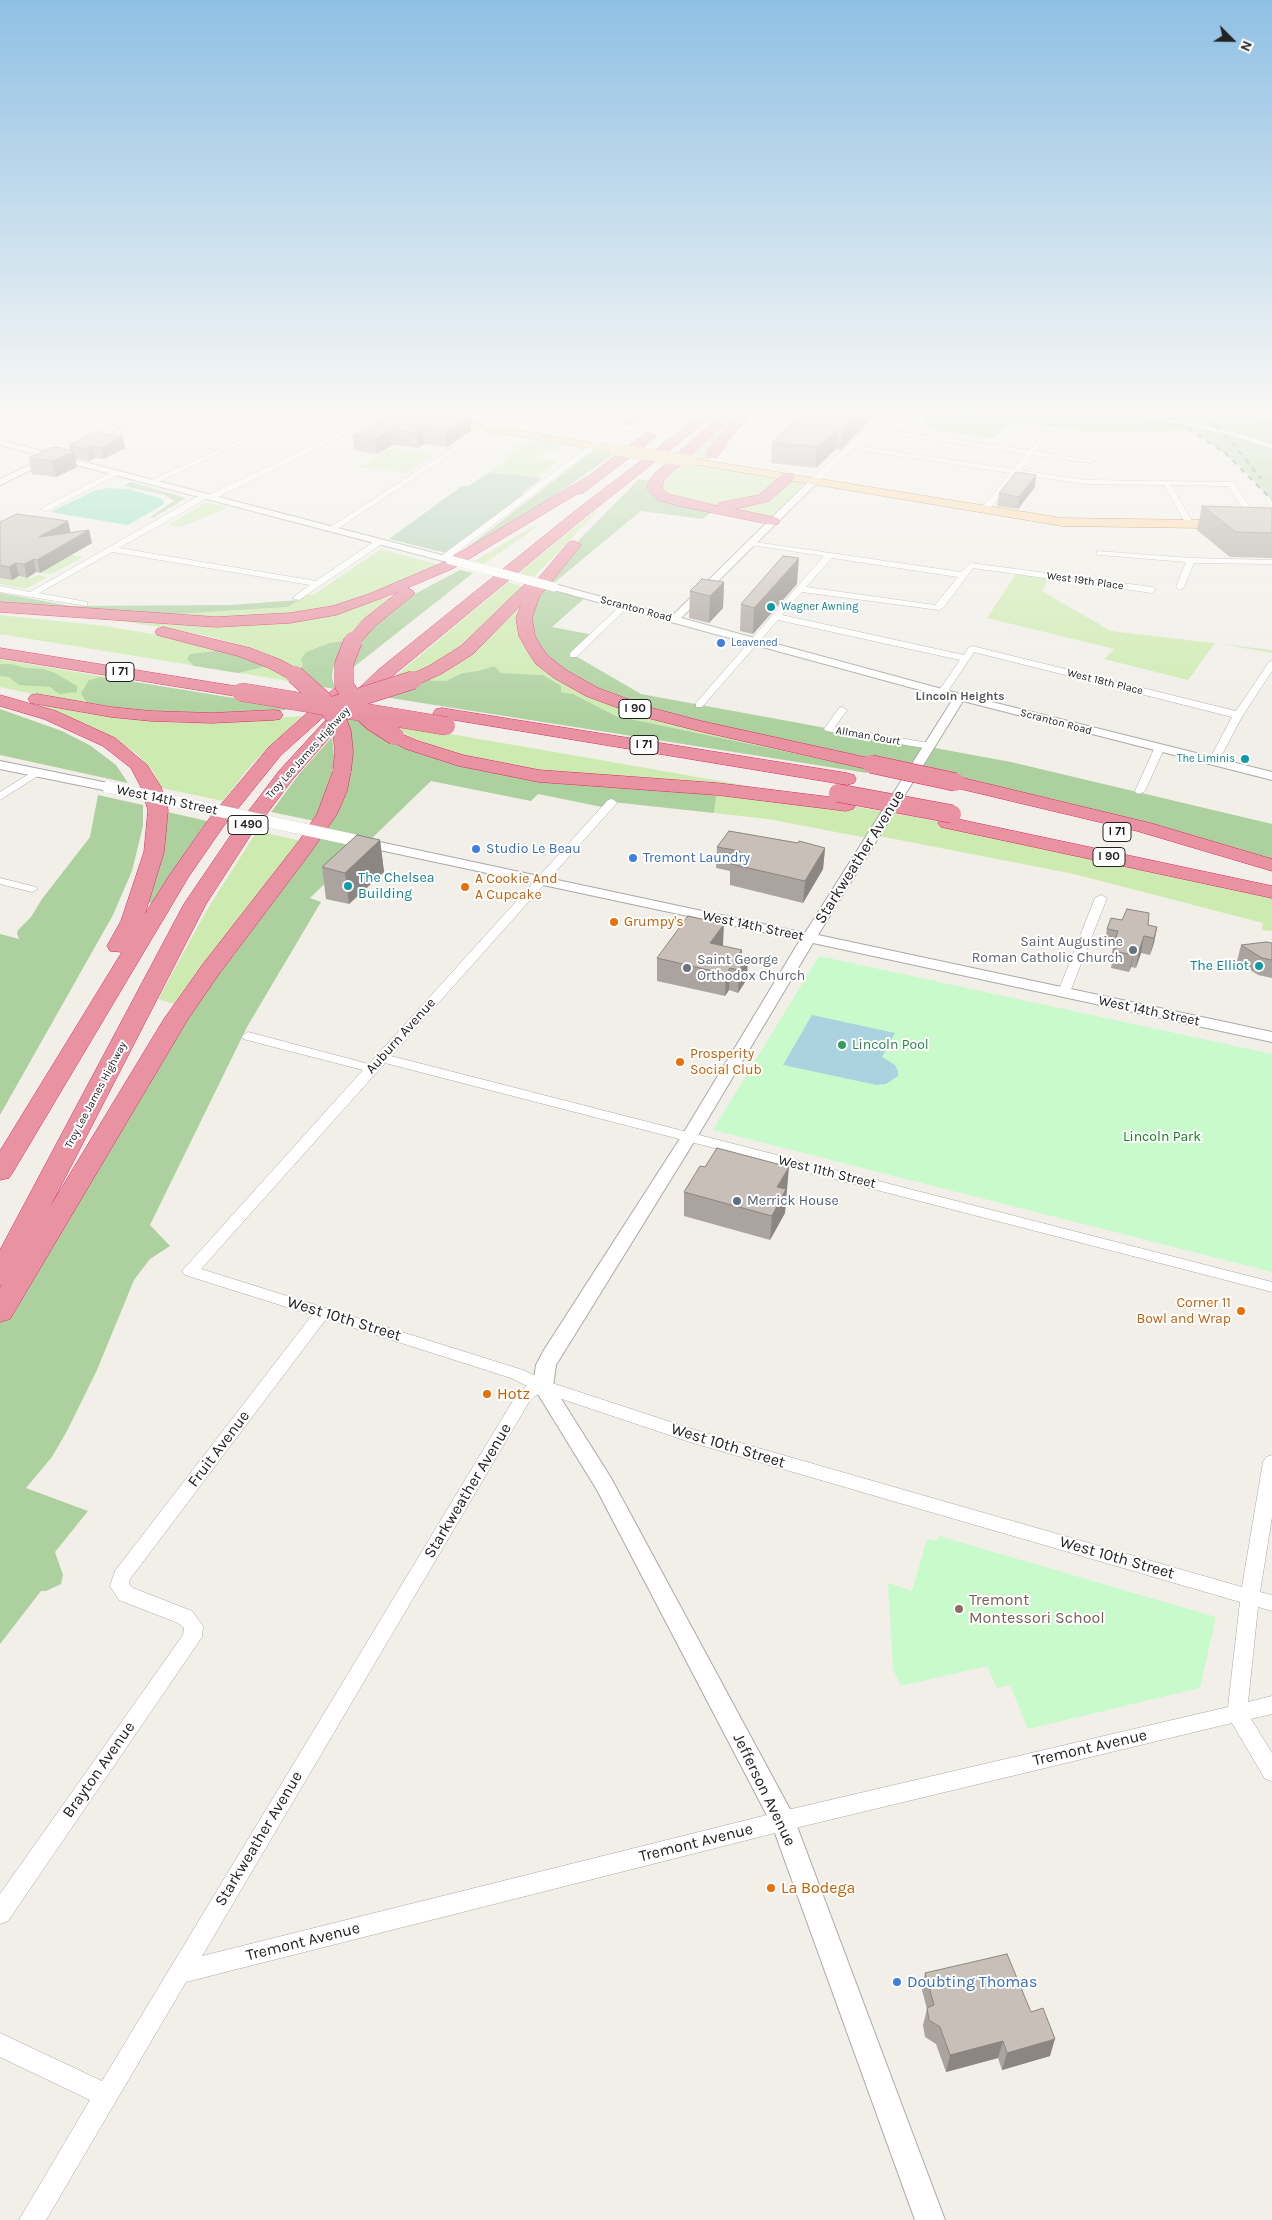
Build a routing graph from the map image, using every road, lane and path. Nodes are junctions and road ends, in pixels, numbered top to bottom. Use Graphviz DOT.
graph roads {
  1 [pos="174,515"];
  2 [pos="277,515"];
  3 [pos="353,515"];
  4 [pos="505,515"];
  5 [pos="532,515"];
  6 [pos="541,515"];
  7 [pos="560,515"];
  8 [pos="579,515"];
  9 [pos="739,515"];
  10 [pos="780,515"];
  11 [pos="1014,515"];
  12 [pos="1184,515"];
  13 [pos="1250,515"];
  14 [pos="1254,520"];
  15 [pos="773,521"];
  16 [pos="1190,524"];
  17 [pos="1272,525"];
  18 [pos="331,529"];
  19 [pos="379,542"];
  20 [pos="751,543"];
  21 [pos="111,549"];
  22 [pos="1100,553"];
  23 [pos="830,555"];
  24 [pos="447,559"];
  25 [pos="1191,560"];
  26 [pos="1272,562"];
  27 [pos="963,575"];
  28 [pos="318,584"];
  29 [pos="1180,586"];
  30 [pos="0,589"];
  31 [pos="801,589"];
  32 [pos="1152,590"];
  33 [pos="30,594"];
  34 [pos="296,598"];
  35 [pos="84,604"];
  36 [pos="624,606"];
  37 [pos="0,607"];
  38 [pos="0,612"];
  39 [pos="777,617"];
  40 [pos="674,619"];
  41 [pos="0,641"];
  42 [pos="756,641"];
  43 [pos="0,653"];
  44 [pos="573,655"];
  45 [pos="966,658"];
  46 [pos="1272,664"];
  47 [pos="240,686"];
  48 [pos="0,690"];
  49 [pos="943,692"];
  50 [pos="960,697"];
  51 [pos="0,700"];
  52 [pos="699,705"];
  53 [pos="842,710"];
  54 [pos="1238,716"];
  55 [pos="929,746"];
  56 [pos="1159,748"];
  57 [pos="1213,762"];
  58 [pos="0,764"];
  59 [pos="37,772"];
  60 [pos="1272,776"];
  61 [pos="108,787"];
  62 [pos="1140,791"];
  63 [pos="844,792"];
  64 [pos="0,797"];
  65 [pos="612,802"];
  66 [pos="954,805"];
  67 [pos="1272,866"];
  68 [pos="0,881"];
  69 [pos="541,882"];
  70 [pos="32,889"];
  71 [pos="1271,892"];
  72 [pos="1101,898"];
  73 [pos="809,938"];
  74 [pos="1064,992"];
  75 [pos="248,1036"];
  76 [pos="1272,1037"];
  77 [pos="378,1063"];
  78 [pos="689,1137"];
  79 [pos="0,1150"];
  80 [pos="0,1172"];
  81 [pos="190,1270"];
  82 [pos="0,1276"];
  83 [pos="1272,1287"];
  84 [pos="0,1312"];
  85 [pos="322,1313"];
  86 [pos="543,1386"];
  87 [pos="1272,1462"];
  88 [pos="1250,1597"];
  89 [pos="1272,1603"];
  90 [pos="194,1626"];
  91 [pos="1272,1704"];
  92 [pos="1237,1713"];
  93 [pos="1272,1772"];
  94 [pos="784,1821"];
  95 [pos="0,1913"];
  96 [pos="179,1973"];
  97 [pos="0,2045"];
  98 [pos="106,2096"];
  99 [pos="32,2220"];
  100 [pos="930,2220"];
  1 -- 21 [label="street"];
  2 -- 18 [label="street, Scranton Road"];
  3 -- 18 [label="street"];
  4 -- 24 [label="street"];
  5 -- 37 [label="highway"];
  6 -- 63 [label="highway, I 90, bridge"];
  7 -- 80 [label="highway, Troy Lee James Highway / I 490"];
  8 -- 82 [label="highway, Troy Lee James Highway / I 490"];
  9 -- 15 [label="highway"];
  10 -- 15 [label="street"];
  11 -- 16 [label="main road"];
  12 -- 16 [label="street"];
  13 -- 14 [label="street"];
  15 -- 20 [label="street"];
  16 -- 17 [label="main road"];
  18 -- 19 [label="street, Scranton Road"];
  19 -- 24 [label="street, Scranton Road"];
  19 -- 28 [label="street"];
  20 -- 23 [label="street"];
  20 -- 40 [label="street"];
  21 -- 28 [label="street"];
  21 -- 33 [label="street"];
  22 -- 25 [label="street"];
  23 -- 27 [label="street"];
  23 -- 31 [label="street"];
  24 -- 36 [label="street, Scranton Road, bridge"];
  25 -- 26 [label="street"];
  25 -- 29 [label="street"];
  27 -- 31 [label="street"];
  27 -- 32 [label="street, West 19th Place"];
  28 -- 34 [label="street"];
  30 -- 33 [label="street"];
  31 -- 39 [label="street"];
  33 -- 35 [label="street"];
  36 -- 40 [label="street, Scranton Road"];
  36 -- 44 [label="street"];
  38 -- 84 [label="highway, bridge"];
  39 -- 42 [label="street"];
  39 -- 45 [label="street"];
  40 -- 42 [label="street, Scranton Road"];
  41 -- 47 [label="highway, I 71"];
  42 -- 49 [label="street, Scranton Road"];
  42 -- 52 [label="street"];
  43 -- 47 [label="highway, I 71"];
  45 -- 49 [label="street"];
  45 -- 54 [label="street, West 18th Place"];
  46 -- 54 [label="street"];
  47 -- 63 [label="highway, I 71, bridge"];
  48 -- 66 [label="highway, I 90, bridge"];
  49 -- 50 [label="street, Scranton Road"];
  50 -- 55 [label="street, Starkweather Avenue"];
  50 -- 56 [label="street, Scranton Road"];
  51 -- 79 [label="highway"];
  53 -- 55 [label="street, Allman Court"];
  54 -- 57 [label="street"];
  55 -- 73 [label="street, Starkweather Avenue"];
  56 -- 57 [label="street, Scranton Road"];
  56 -- 62 [label="street"];
  57 -- 60 [label="street, Scranton Road"];
  58 -- 59 [label="street, West 14th Street"];
  59 -- 61 [label="street, West 14th Street"];
  59 -- 64 [label="street"];
  61 -- 69 [label="street, West 14th Street, bridge"];
  63 -- 66 [label="highway, I 90"];
  63 -- 66 [label="highway, I 71"];
  65 -- 69 [label="street, Auburn Avenue"];
  66 -- 67 [label="highway, I 71"];
  66 -- 71 [label="highway, I 90"];
  68 -- 70 [label="street"];
  69 -- 73 [label="street, West 14th Street"];
  69 -- 77 [label="street, Auburn Avenue"];
  72 -- 74 [label="street"];
  73 -- 74 [label="street, West 14th Street"];
  73 -- 78 [label="street, Starkweather Avenue"];
  74 -- 76 [label="street, West 14th Street"];
  75 -- 77 [label="street, West 11th Street"];
  77 -- 78 [label="street, West 11th Street"];
  77 -- 81 [label="street, Auburn Avenue"];
  78 -- 83 [label="street, West 11th Street"];
  78 -- 86 [label="street, Starkweather Avenue"];
  81 -- 85 [label="street, West 10th Street"];
  85 -- 86 [label="street, West 10th Street"];
  85 -- 90 [label="street, Fruit Avenue"];
  86 -- 88 [label="street, West 10th Street"];
  86 -- 94 [label="street, Jefferson Avenue"];
  86 -- 96 [label="street, Starkweather Avenue"];
  87 -- 88 [label="street"];
  88 -- 89 [label="street, West 10th Street"];
  88 -- 92 [label="street"];
  90 -- 95 [label="street, Brayton Avenue"];
  91 -- 92 [label="street, Tremont Avenue"];
  92 -- 93 [label="street"];
  92 -- 94 [label="street, Tremont Avenue"];
  94 -- 96 [label="street, Tremont Avenue"];
  94 -- 100 [label="street, Jefferson Avenue"];
  96 -- 98 [label="street, Starkweather Avenue"];
  97 -- 98 [label="street"];
  98 -- 99 [label="street, Starkweather Avenue"];
}
